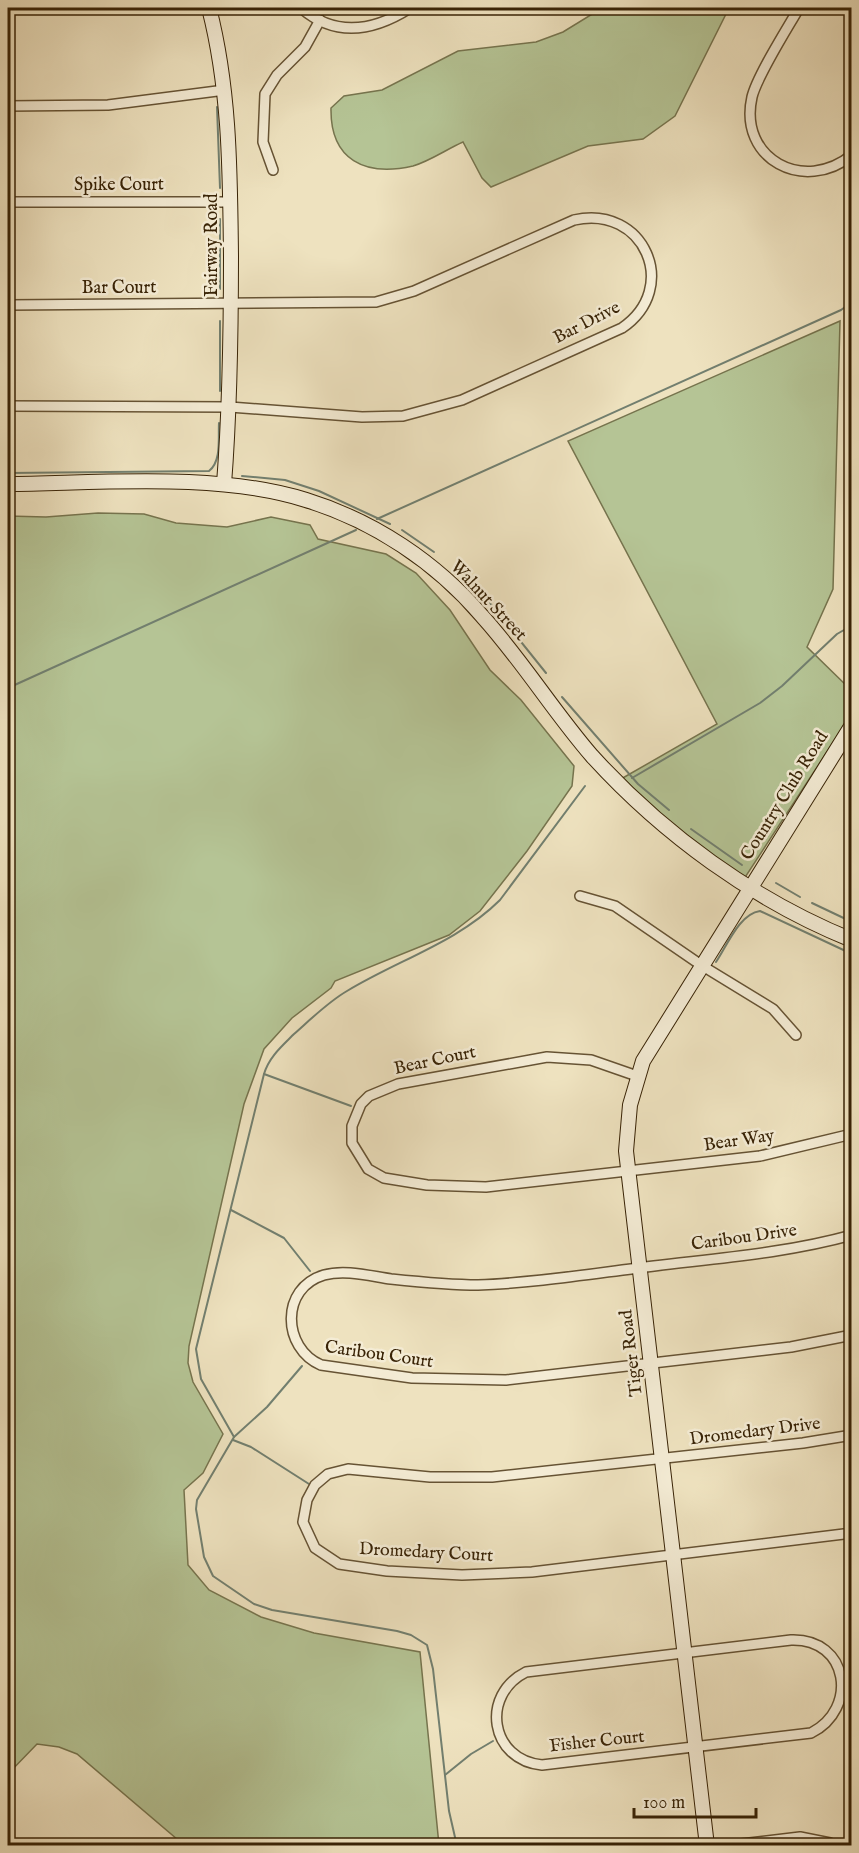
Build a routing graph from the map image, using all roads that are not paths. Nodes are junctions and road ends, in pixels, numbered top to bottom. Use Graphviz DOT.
graph roads {
  1 [pos="87,8"];
  2 [pos="209,8"];
  3 [pos="302,8"];
  4 [pos="410,8"];
  5 [pos="799,8"];
  6 [pos="8,9"];
  7 [pos="320,21"];
  8 [pos="225,90"];
  9 [pos="8,106"];
  10 [pos="852,155"];
  11 [pos="273,170"];
  12 [pos="230,201"];
  13 [pos="8,202"];
  14 [pos="231,303"];
  15 [pos="8,305"];
  16 [pos="8,406"];
  17 [pos="230,406"];
  18 [pos="8,483"];
  19 [pos="224,484"];
  20 [pos="852,725"];
  21 [pos="750,887"];
  22 [pos="580,896"];
  23 [pos="852,940"];
  24 [pos="701,965"];
  25 [pos="796,1035"];
  26 [pos="637,1076"];
  27 [pos="852,1134"];
  28 [pos="629,1172"];
  29 [pos="852,1235"];
  30 [pos="640,1268"];
  31 [pos="852,1335"];
  32 [pos="651,1363"];
  33 [pos="852,1435"];
  34 [pos="662,1460"];
  35 [pos="852,1533"];
  36 [pos="674,1556"];
  37 [pos="685,1653"];
  38 [pos="696,1748"];
  39 [pos="830,1843"];
  40 [pos="707,1845"];
  41 [pos="724,1845"];
  1 -- 6 [label="street"];
  2 -- 8 [label="street, Fairway Road"];
  3 -- 7 [label="street"];
  4 -- 7 [label="street"];
  5 -- 10 [label="street"];
  7 -- 11 [label="street"];
  8 -- 9 [label="street"];
  8 -- 12 [label="street, Fairway Road"];
  12 -- 13 [label="street, Spike Court"];
  12 -- 14 [label="street, Fairway Road"];
  14 -- 15 [label="street, Bar Court"];
  14 -- 17 [label="street, Fairway Road"];
  14 -- 17 [label="street, Bar Drive"];
  16 -- 17 [label="street"];
  17 -- 19 [label="street, Fairway Road"];
  18 -- 19 [label="street, Walnut Street"];
  19 -- 21 [label="street, Walnut Street"];
  20 -- 21 [label="street, Country Club Road"];
  21 -- 23 [label="street, Walnut Street"];
  21 -- 24 [label="street, Tiger Road"];
  22 -- 24 [label="street"];
  24 -- 25 [label="street"];
  24 -- 26 [label="street, Tiger Road"];
  26 -- 28 [label="street, Tiger Road"];
  26 -- 28 [label="street, Bear Court"];
  27 -- 28 [label="street, Bear Way"];
  28 -- 30 [label="street, Tiger Road"];
  29 -- 30 [label="street, Caribou Drive"];
  30 -- 32 [label="street, Tiger Road"];
  30 -- 32 [label="street, Caribou Court"];
  31 -- 32 [label="street"];
  32 -- 34 [label="street, Tiger Road"];
  33 -- 34 [label="street, Dromedary Drive"];
  34 -- 36 [label="street, Tiger Road"];
  34 -- 36 [label="street, Dromedary Court"];
  35 -- 36 [label="street"];
  36 -- 37 [label="street, Tiger Road"];
  37 -- 38 [label="street, Tiger Road"];
  37 -- 38 [label="street, Fisher Court"];
  37 -- 38 [label="street, Fisher Court"];
  38 -- 40 [label="street, Tiger Road"];
  39 -- 41 [label="street"];
}
